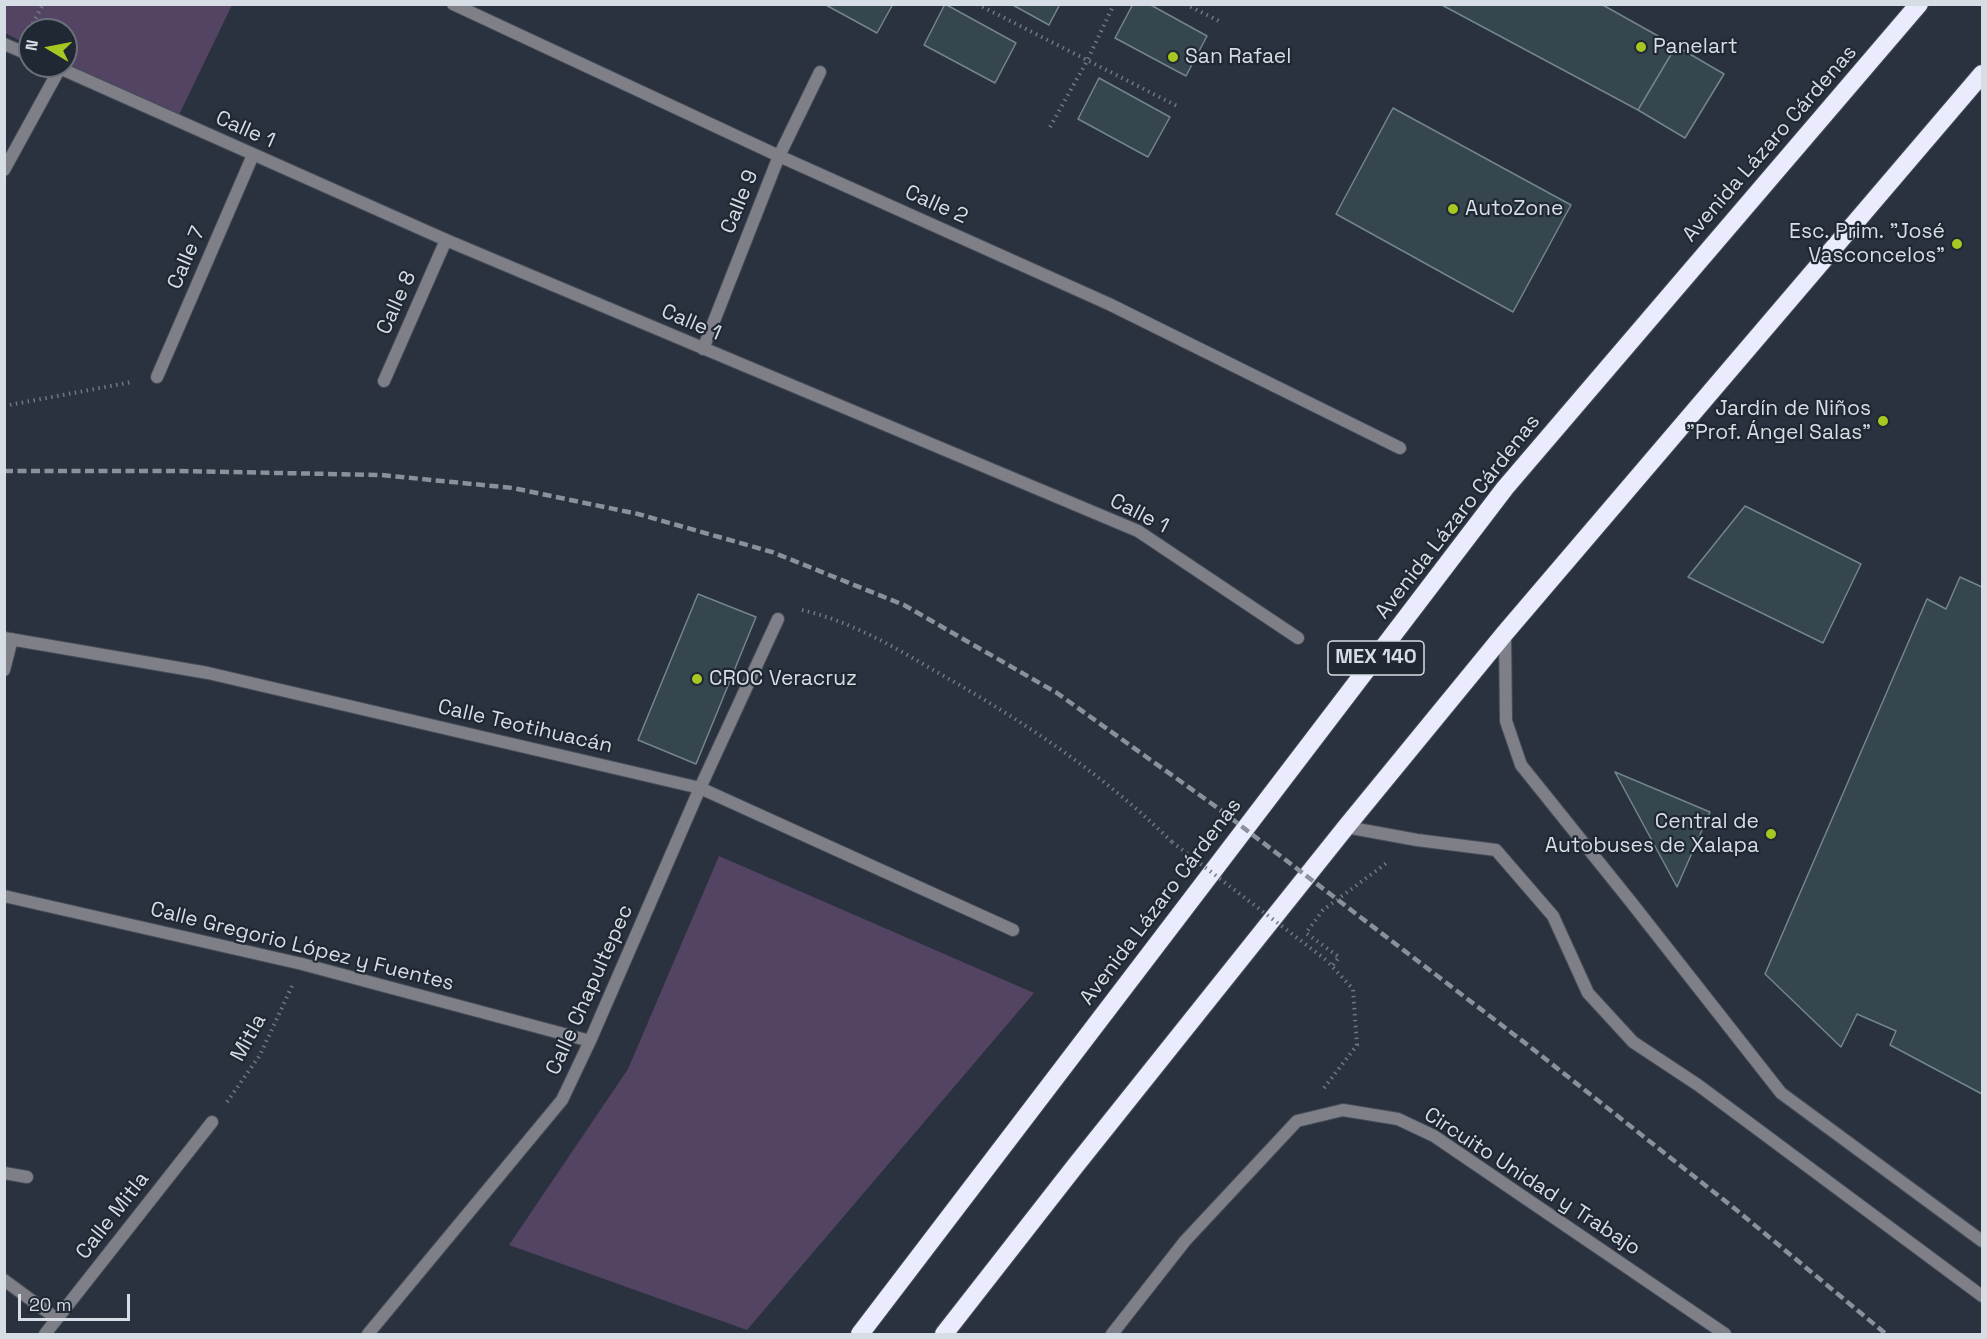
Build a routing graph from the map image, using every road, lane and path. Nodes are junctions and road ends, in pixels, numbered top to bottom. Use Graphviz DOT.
graph roads {
  1 [pos="43,4"];
  2 [pos="453,4"];
  3 [pos="976,4"];
  4 [pos="1114,4"];
  5 [pos="1185,4"];
  6 [pos="1919,4"];
  7 [pos="36,18"];
  8 [pos="1221,22"];
  9 [pos="4,44"];
  10 [pos="18,50"];
  11 [pos="1087,61"];
  12 [pos="820,72"];
  13 [pos="1983,74"];
  14 [pos="78,76"];
  15 [pos="52,78"];
  16 [pos="1177,106"];
  17 [pos="1050,127"];
  18 [pos="253,155"];
  19 [pos="779,156"];
  20 [pos="4,170"];
  21 [pos="446,240"];
  22 [pos="703,349"];
  23 [pos="156,377"];
  24 [pos="384,381"];
  25 [pos="4,406"];
  26 [pos="1400,448"];
  27 [pos="778,619"];
  28 [pos="1505,633"];
  29 [pos="8,638"];
  30 [pos="1298,638"];
  31 [pos="4,670"];
  32 [pos="700,788"];
  33 [pos="1346,827"];
  34 [pos="1417,840"];
  35 [pos="4,896"];
  36 [pos="1013,930"];
  37 [pos="302,964"];
  38 [pos="1333,965"];
  39 [pos="590,1041"];
  40 [pos="1298,1121"];
  41 [pos="212,1122"];
  42 [pos="4,1173"];
  43 [pos="27,1177"];
  44 [pos="1983,1241"];
  45 [pos="4,1280"];
  46 [pos="1983,1296"];
  47 [pos="57,1319"];
  48 [pos="45,1335"];
  49 [pos="368,1335"];
  50 [pos="860,1335"];
  51 [pos="944,1335"];
  52 [pos="1112,1335"];
  53 [pos="1725,1335"];
  1 -- 7 [label="path"];
  2 -- 19 [label="street, Calle 2"];
  3 -- 11 [label="path"];
  4 -- 11 [label="path"];
  5 -- 8 [label="path"];
  6 -- 50 [label="highway, Avenida Lázaro Cárdenas / MEX 140"];
  9 -- 10 [label="street"];
  11 -- 16 [label="path"];
  11 -- 17 [label="path"];
  12 -- 19 [label="street, Calle 9"];
  13 -- 28 [label="highway"];
  14 -- 18 [label="street, Calle 1"];
  15 -- 20 [label="street"];
  18 -- 21 [label="street, Calle 1"];
  18 -- 23 [label="street, Calle 7"];
  19 -- 22 [label="street, Calle 9"];
  19 -- 26 [label="street, Calle 2"];
  21 -- 22 [label="street, Calle 1"];
  21 -- 24 [label="street, Calle 8"];
  22 -- 30 [label="street, Calle 1"];
  23 -- 25 [label="path"];
  27 -- 32 [label="street, Calle Chapultepec"];
  27 -- 38 [label="path, bridge"];
  28 -- 33 [label="highway"];
  28 -- 44 [label="street"];
  29 -- 31 [label="street"];
  29 -- 32 [label="street, Calle Teotihuacán"];
  32 -- 36 [label="street, Calle Teotihuacán"];
  32 -- 39 [label="street, Calle Chapultepec"];
  33 -- 34 [label="street"];
  33 -- 51 [label="highway"];
  34 -- 38 [label="path"];
  34 -- 46 [label="street"];
  35 -- 37 [label="street, Calle Gregorio López y Fuentes"];
  37 -- 39 [label="street, Calle Gregorio López y Fuentes"];
  37 -- 41 [label="path, Mitla"];
  38 -- 40 [label="path"];
  39 -- 49 [label="street, Calle Chapultepec"];
  40 -- 52 [label="street"];
  40 -- 53 [label="street, Circuito Unidad y Trabajo"];
  41 -- 47 [label="street, Calle Mitla"];
  42 -- 43 [label="street"];
  45 -- 47 [label="street"];
  47 -- 48 [label="street, Calle Mitla"];
}
